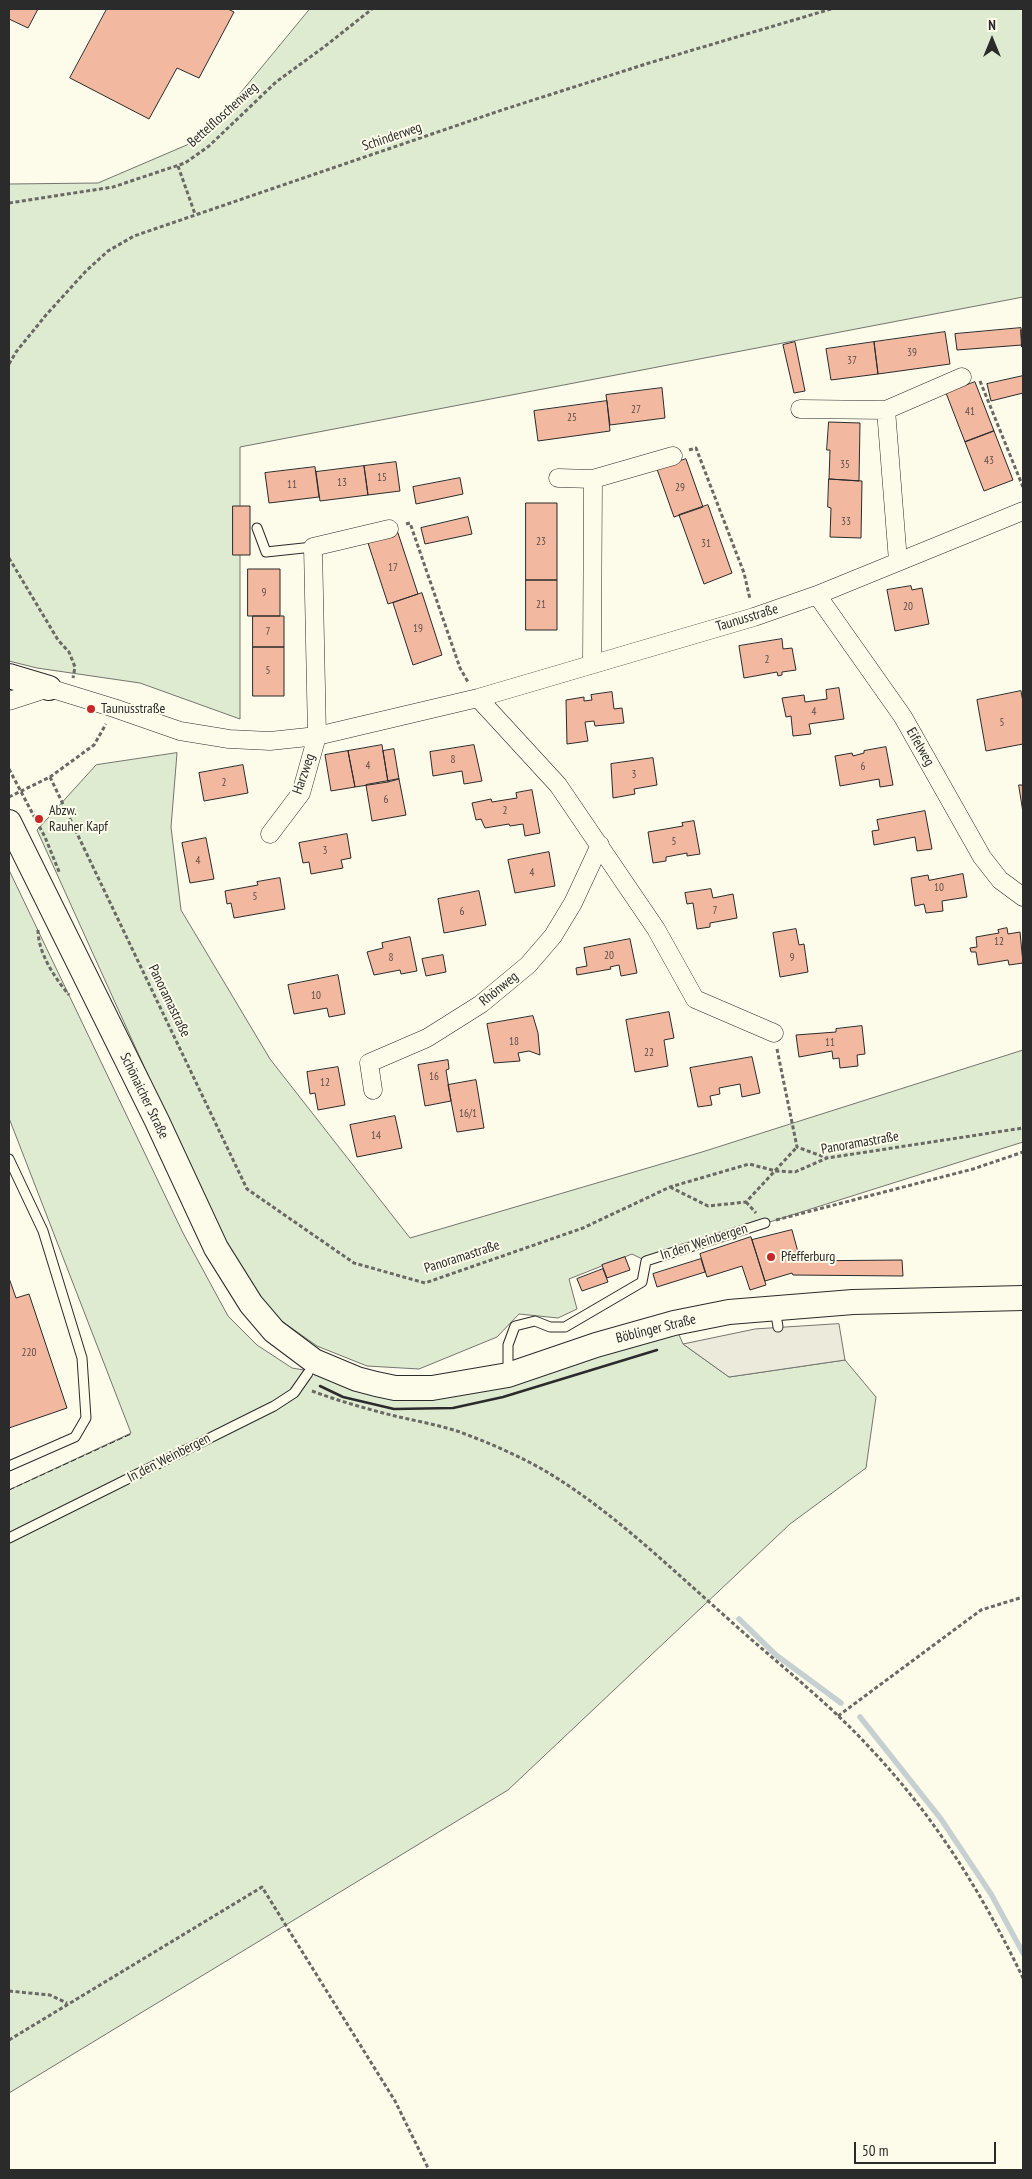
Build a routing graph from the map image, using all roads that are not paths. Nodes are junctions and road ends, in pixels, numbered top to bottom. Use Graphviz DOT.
graph roads {
  1 [pos="962,377"];
  2 [pos="800,409"];
  3 [pos="886,410"];
  4 [pos="673,456"];
  5 [pos="558,478"];
  6 [pos="593,478"];
  7 [pos="1023,511"];
  8 [pos="257,528"];
  9 [pos="389,529"];
  10 [pos="313,547"];
  11 [pos="898,561"];
  12 [pos="817,596"];
  13 [pos="592,663"];
  14 [pos="9,676"];
  15 [pos="59,691"];
  16 [pos="478,698"];
  17 [pos="9,701"];
  18 [pos="317,736"];
  19 [pos="9,822"];
  20 [pos="270,834"];
  21 [pos="600,846"];
  22 [pos="1023,896"];
  23 [pos="774,1033"];
  24 [pos="373,1090"];
  25 [pos="9,1159"];
  26 [pos="765,1222"];
  27 [pos="1023,1298"];
  28 [pos="306,1368"];
  29 [pos="508,1375"];
  30 [pos="9,1466"];
  31 [pos="9,1538"];
  1 -- 3 [label="street"];
  2 -- 3 [label="street"];
  3 -- 11 [label="street"];
  4 -- 6 [label="street"];
  5 -- 6 [label="street"];
  6 -- 13 [label="street"];
  7 -- 11 [label="street, Taunusstraße"];
  8 -- 10 [label="lane"];
  9 -- 10 [label="street"];
  10 -- 18 [label="street"];
  11 -- 12 [label="street, Taunusstraße"];
  12 -- 13 [label="street, Taunusstraße"];
  12 -- 22 [label="street, Eifelweg"];
  13 -- 16 [label="street, Taunusstraße"];
  14 -- 15 [label="main road"];
  15 -- 17 [label="street"];
  15 -- 18 [label="street, Taunusstraße"];
  16 -- 18 [label="street, Taunusstraße"];
  16 -- 21 [label="street"];
  18 -- 20 [label="street, Harzweg"];
  19 -- 28 [label="main road, Schönaicher Straße"];
  21 -- 23 [label="street"];
  21 -- 24 [label="street, Rhönweg"];
  25 -- 30 [label="lane"];
  26 -- 29 [label="lane, In den Weinbergen"];
  27 -- 29 [label="main road, Böblinger Straße"];
  28 -- 29 [label="main road, Böblinger Straße"];
  28 -- 31 [label="lane, In den Weinbergen"];
}
